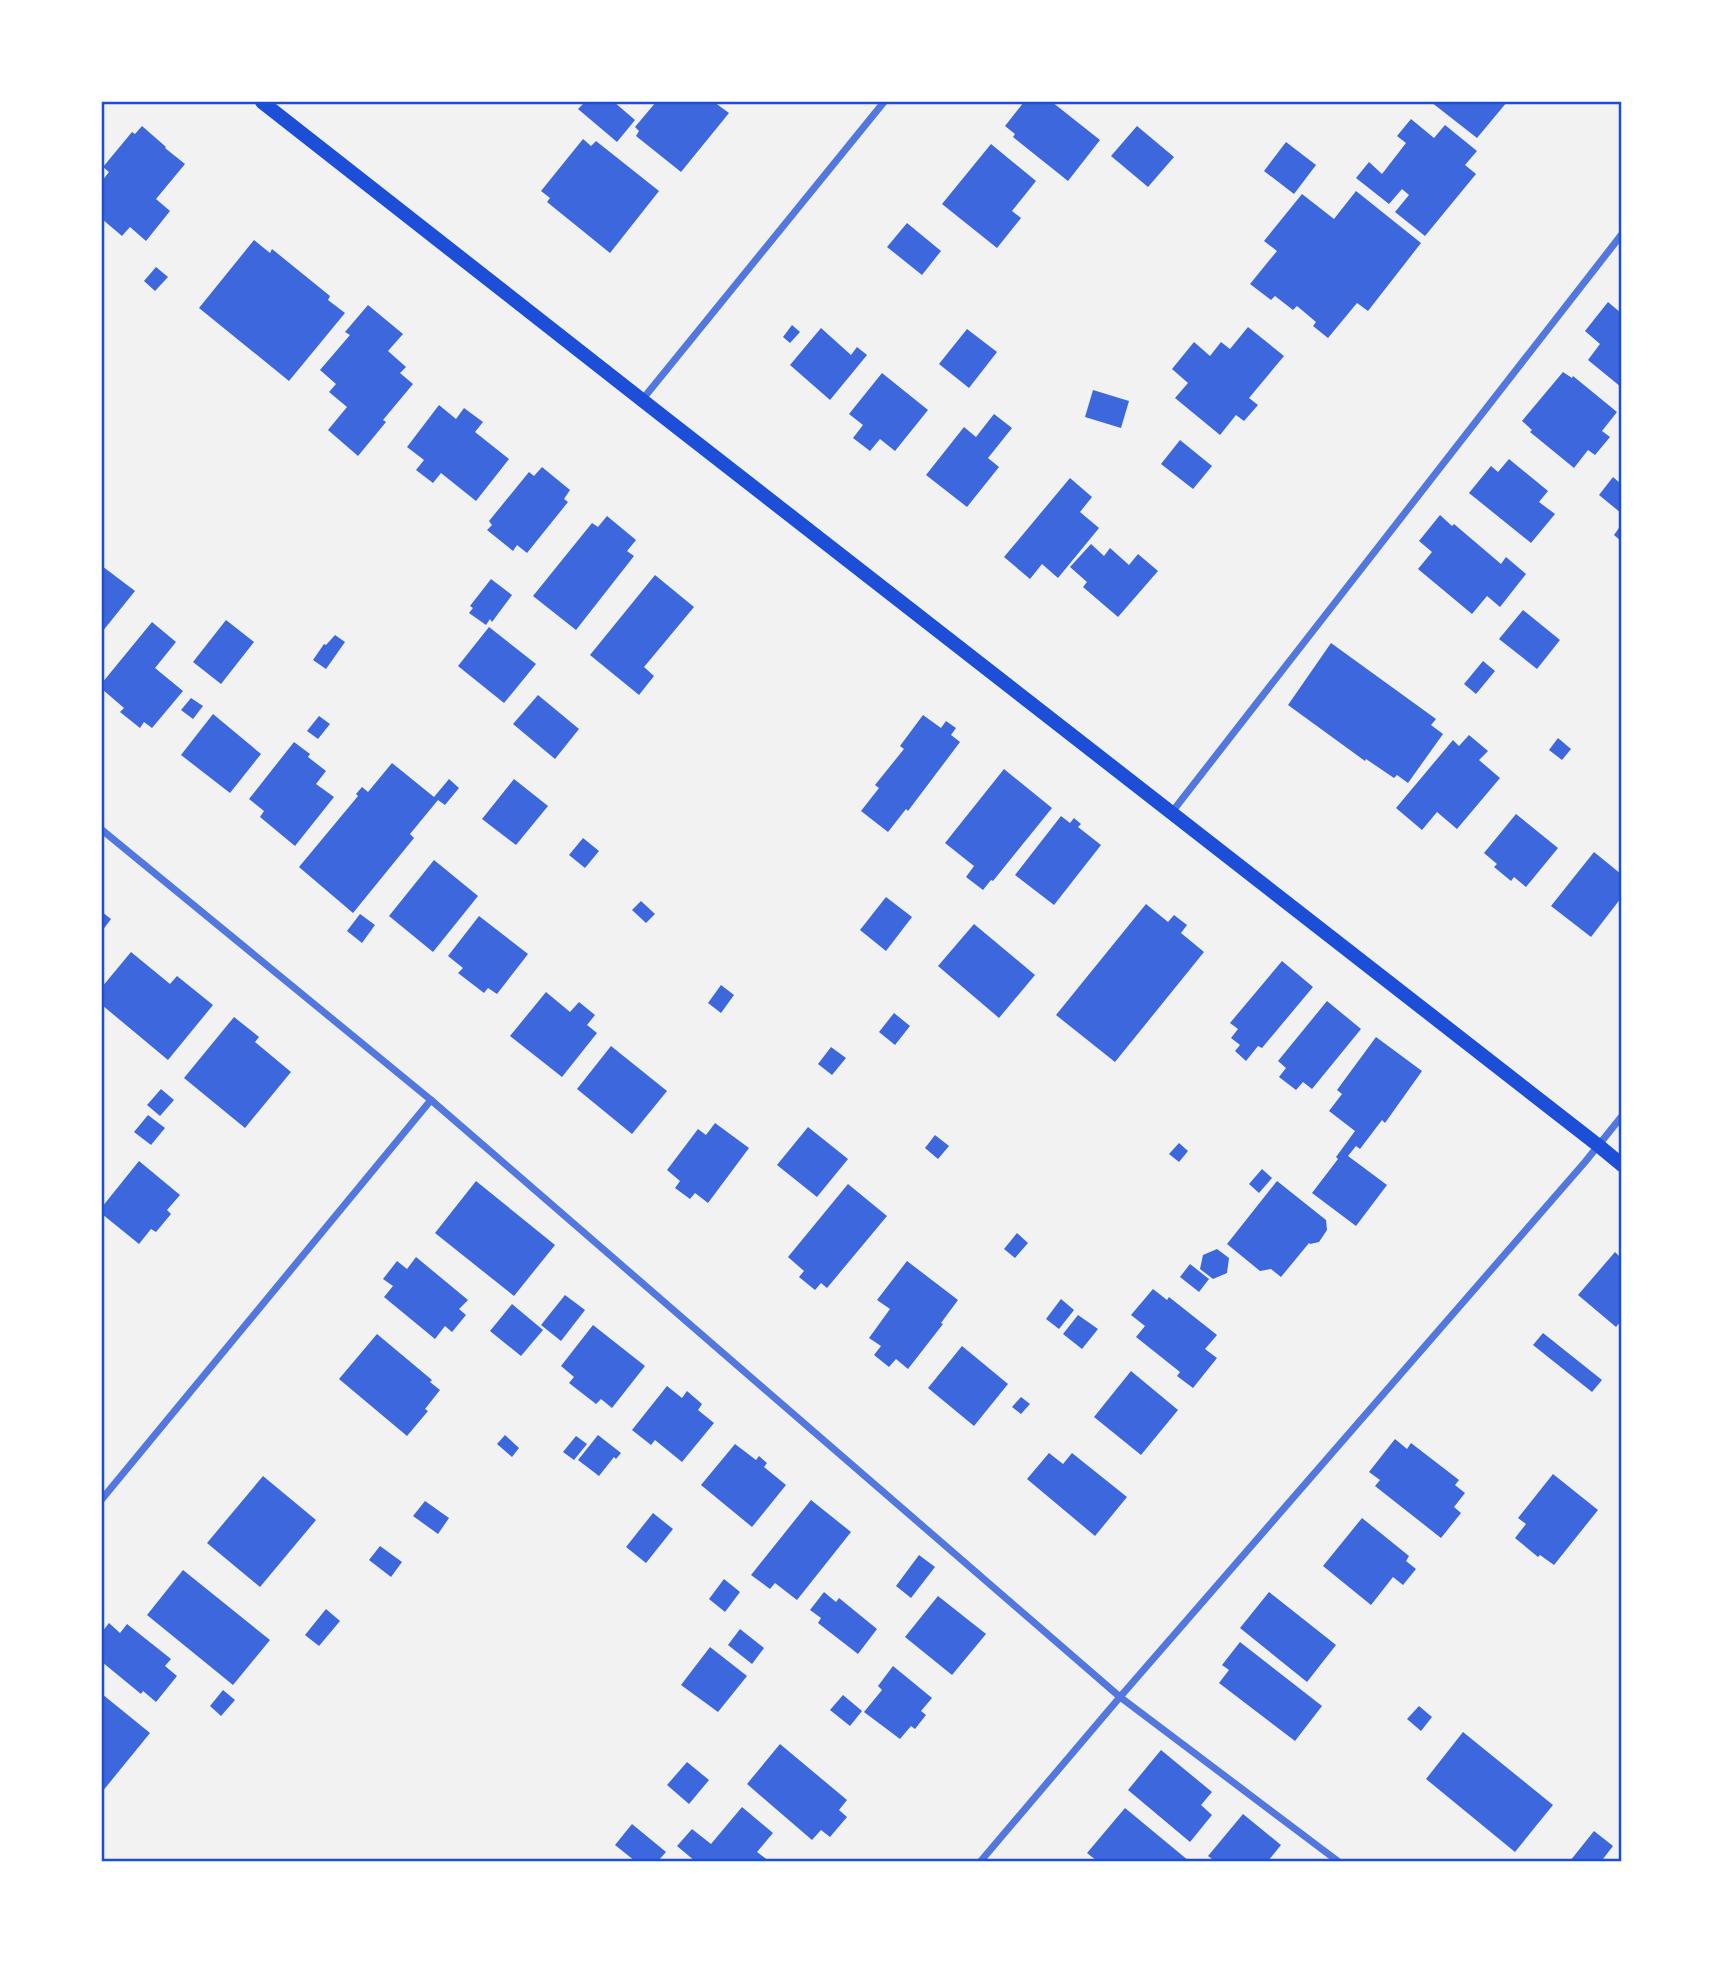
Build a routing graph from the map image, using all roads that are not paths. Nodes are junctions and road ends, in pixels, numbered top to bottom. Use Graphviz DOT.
graph roads {
  1 [pos="262,102"];
  2 [pos="884,102"];
  3 [pos="1622,234"];
  4 [pos="641,401"];
  5 [pos="1172,812"];
  6 [pos="102,830"];
  7 [pos="431,1100"];
  8 [pos="1622,1116"];
  9 [pos="1599,1146"];
  10 [pos="1622,1165"];
  11 [pos="102,1499"];
  12 [pos="1120,1697"];
  13 [pos="980,1861"];
  14 [pos="1339,1861"];
  1 -- 4 [label="main road"];
  2 -- 4 [label="street"];
  3 -- 5 [label="street"];
  4 -- 5 [label="main road"];
  5 -- 9 [label="main road"];
  6 -- 7 [label="street"];
  7 -- 11 [label="street"];
  7 -- 12 [label="street"];
  8 -- 9 [label="street"];
  9 -- 10 [label="main road"];
  9 -- 12 [label="street"];
  12 -- 13 [label="street"];
  12 -- 14 [label="street"];
}
